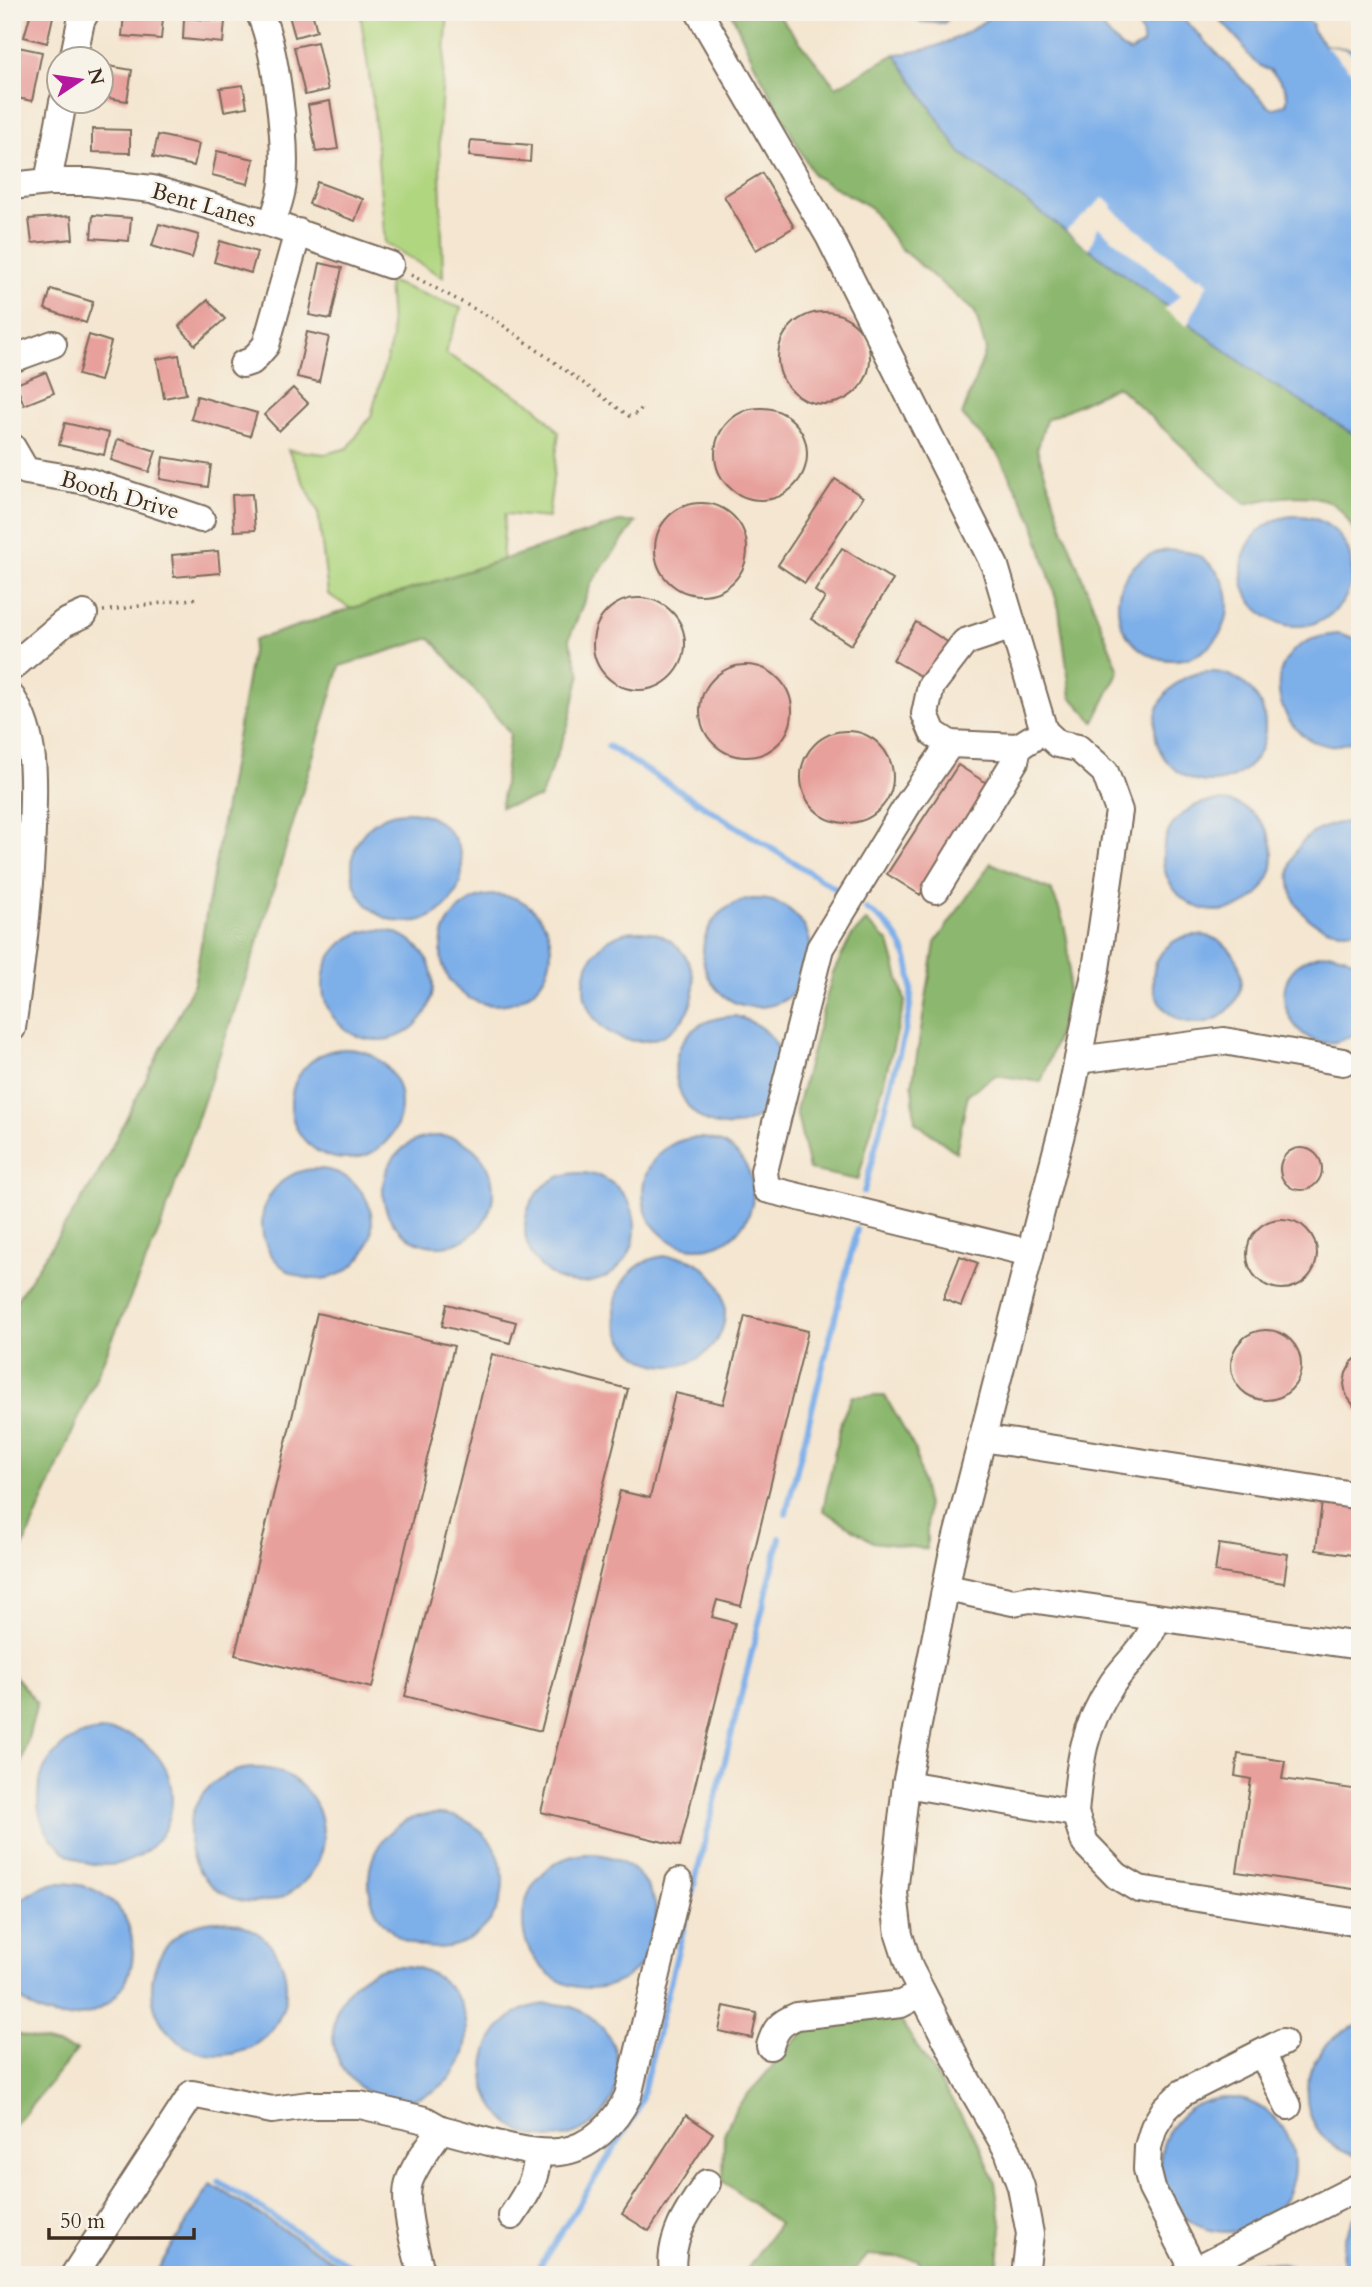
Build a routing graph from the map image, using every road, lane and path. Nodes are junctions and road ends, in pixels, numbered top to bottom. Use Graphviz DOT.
graph roads {
  1 [pos="86,12"];
  2 [pos="259,12"];
  3 [pos="699,12"];
  4 [pos="76,46"];
  5 [pos="60,116"];
  6 [pos="48,182"];
  7 [pos="12,186"];
  8 [pos="272,223"];
  9 [pos="298,232"];
  10 [pos="390,265"];
  11 [pos="53,344"];
  12 [pos="12,359"];
  13 [pos="243,364"];
  14 [pos="643,406"];
  15 [pos="12,447"];
  16 [pos="201,519"];
  17 [pos="199,598"];
  18 [pos="84,614"];
  19 [pos="1013,626"];
  20 [pos="12,667"];
  21 [pos="12,698"];
  22 [pos="1044,731"];
  23 [pos="950,744"];
  24 [pos="1018,747"];
  25 [pos="936,890"];
  26 [pos="12,1028"];
  27 [pos="1078,1060"];
  28 [pos="1343,1062"];
  29 [pos="1030,1253"];
  30 [pos="982,1438"];
  31 [pos="1360,1496"];
  32 [pos="947,1588"];
  33 [pos="1156,1617"];
  34 [pos="1360,1646"];
  35 [pos="906,1784"];
  36 [pos="1075,1813"];
  37 [pos="679,1882"];
  38 [pos="1360,1923"];
  39 [pos="922,1993"];
  40 [pos="770,2046"];
  41 [pos="1288,2106"];
  42 [pos="441,2129"];
  43 [pos="537,2151"];
  44 [pos="707,2183"];
  45 [pos="1360,2186"];
  46 [pos="512,2216"];
  47 [pos="1190,2273"];
  48 [pos="74,2275"];
  49 [pos="422,2275"];
  50 [pos="673,2275"];
  51 [pos="1025,2275"];
  1 -- 4 [label="street"];
  2 -- 8 [label="street"];
  3 -- 19 [label="street"];
  5 -- 6 [label="street"];
  6 -- 7 [label="street, Bent Lanes"];
  6 -- 8 [label="street, Bent Lanes"];
  8 -- 9 [label="street, Bent Lanes"];
  9 -- 10 [label="street, Bent Lanes"];
  9 -- 13 [label="street"];
  10 -- 14 [label="path"];
  11 -- 12 [label="street"];
  15 -- 16 [label="street, Booth Drive"];
  17 -- 18 [label="path"];
  18 -- 20 [label="street"];
  19 -- 22 [label="street"];
  19 -- 23 [label="street"];
  21 -- 26 [label="street"];
  22 -- 24 [label="street"];
  22 -- 27 [label="street"];
  23 -- 24 [label="street"];
  23 -- 29 [label="street"];
  24 -- 25 [label="street"];
  27 -- 28 [label="street"];
  27 -- 29 [label="street"];
  29 -- 30 [label="street"];
  30 -- 31 [label="street"];
  30 -- 32 [label="street"];
  32 -- 33 [label="street"];
  32 -- 35 [label="street"];
  33 -- 34 [label="street"];
  33 -- 36 [label="street"];
  35 -- 36 [label="street"];
  35 -- 39 [label="street"];
  36 -- 38 [label="street"];
  37 -- 43 [label="street"];
  39 -- 40 [label="street"];
  39 -- 51 [label="street"];
  41 -- 47 [label="street"];
  42 -- 43 [label="street"];
  42 -- 48 [label="street"];
  42 -- 49 [label="street"];
  43 -- 46 [label="street"];
  44 -- 50 [label="street"];
  45 -- 47 [label="street"];
}
